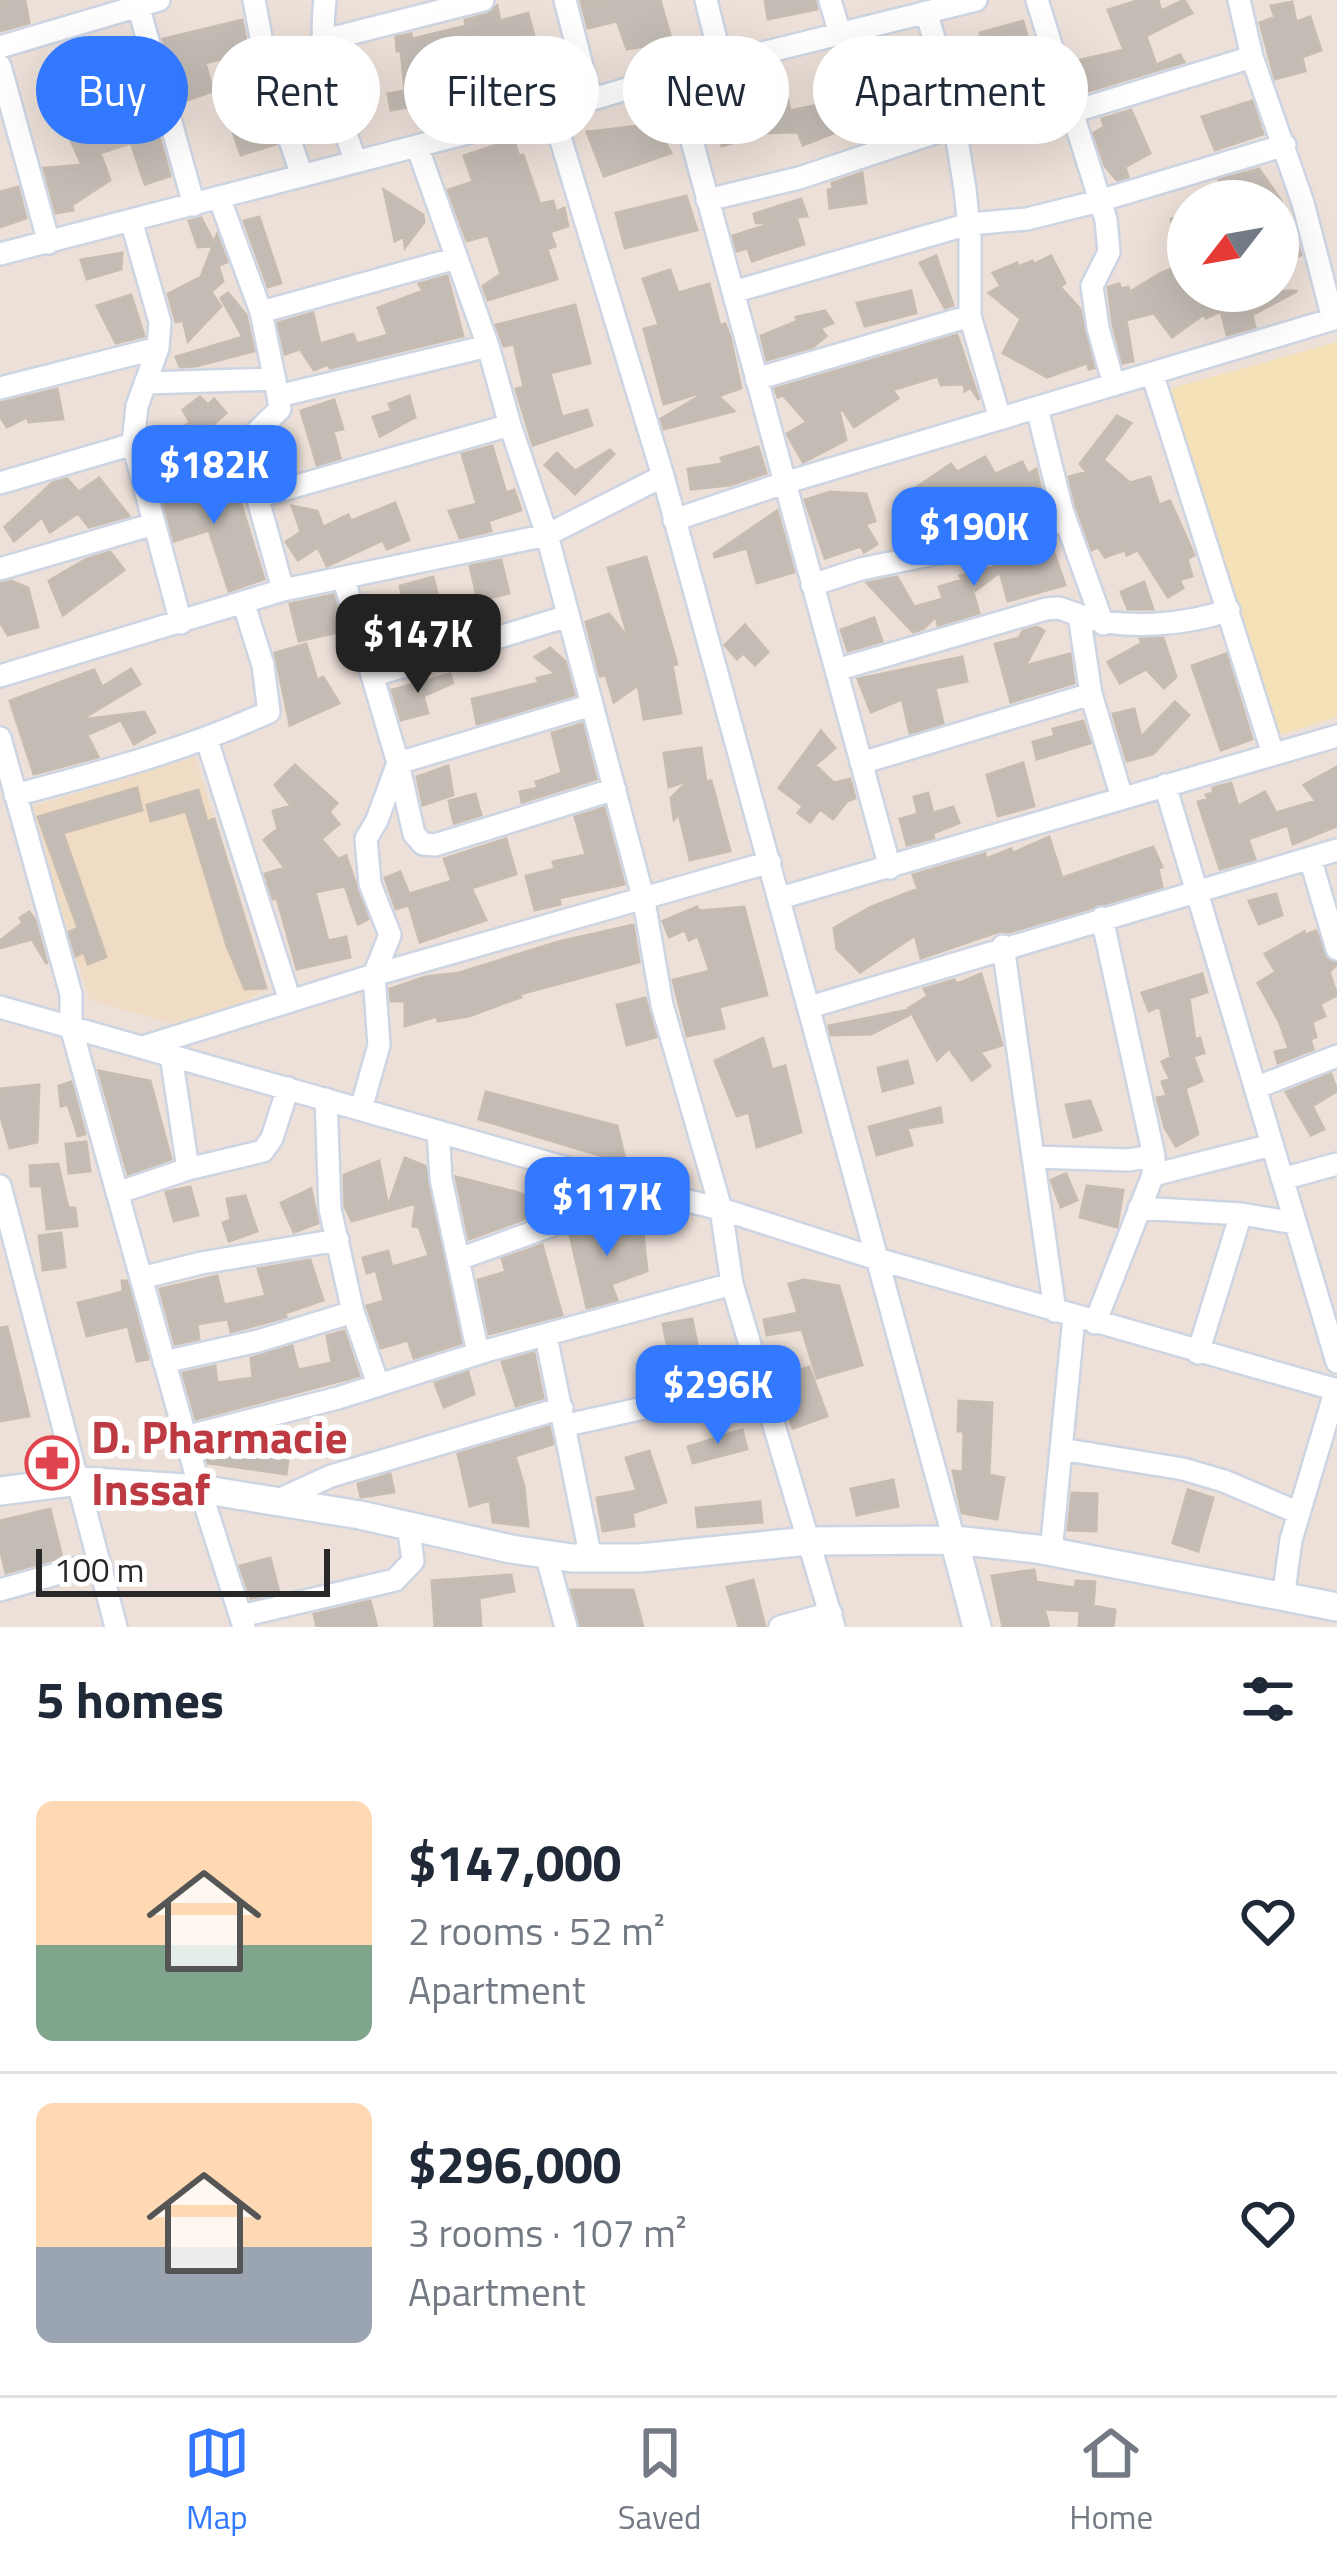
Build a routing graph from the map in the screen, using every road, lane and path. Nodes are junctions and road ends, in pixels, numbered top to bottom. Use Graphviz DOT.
graph roads {
  1 [pos="254,0"];
  2 [pos="325,0"];
  3 [pos="483,0"];
  4 [pos="565,0"];
  5 [pos="706,0"];
  6 [pos="830,0"];
  7 [pos="976,0"];
  8 [pos="1036,0"];
  9 [pos="1239,0"];
  10 [pos="149,3"];
  11 [pos="926,12"];
  12 [pos="840,34"];
  13 [pos="321,36"];
  14 [pos="337,36"];
  15 [pos="574,36"];
  16 [pos="715,36"];
  17 [pos="933,36"];
  18 [pos="1048,36"];
  19 [pos="0,47"];
  20 [pos="789,47"];
  21 [pos="1252,57"];
  22 [pos="0,65"];
  23 [pos="1088,107"];
  24 [pos="350,144"];
  25 [pos="425,144"];
  26 [pos="562,144"];
  27 [pos="692,144"];
  28 [pos="901,144"];
  29 [pos="958,144"];
  30 [pos="1082,144"];
  31 [pos="1285,145"];
  32 [pos="417,146"];
  33 [pos="356,162"];
  34 [pos="302,176"];
  35 [pos="219,197"];
  36 [pos="707,200"];
  37 [pos="1099,201"];
  38 [pos="194,205"];
  39 [pos="131,220"];
  40 [pos="969,224"];
  41 [pos="49,244"];
  42 [pos="0,254"];
  43 [pos="457,258"];
  44 [pos="733,292"];
  45 [pos="261,312"];
  46 [pos="970,316"];
  47 [pos="1335,319"];
  48 [pos="488,346"];
  49 [pos="158,348"];
  50 [pos="1153,373"];
  51 [pos="756,379"];
  52 [pos="147,383"];
  53 [pos="1114,385"];
  54 [pos="0,388"];
  55 [pos="277,388"];
  56 [pos="1037,407"];
  57 [pos="1000,419"];
  58 [pos="509,425"];
  59 [pos="133,444"];
  60 [pos="243,445"];
  61 [pos="143,474"];
  62 [pos="663,476"];
  63 [pos="0,483"];
  64 [pos="784,483"];
  65 [pos="258,497"];
  66 [pos="1061,510"];
  67 [pos="674,520"];
  68 [pos="154,524"];
  69 [pos="547,535"];
  70 [pos="0,569"];
  71 [pos="344,580"];
  72 [pos="812,585"];
  73 [pos="283,590"];
  74 [pos="244,605"];
  75 [pos="1229,610"];
  76 [pos="1079,615"];
  77 [pos="568,616"];
  78 [pos="181,622"];
  79 [pos="1102,624"];
  80 [pos="836,670"];
  81 [pos="0,676"];
  82 [pos="372,676"];
  83 [pos="1091,694"];
  84 [pos="592,705"];
  85 [pos="1337,736"];
  86 [pos="0,738"];
  87 [pos="207,740"];
  88 [pos="1273,754"];
  89 [pos="398,763"];
  90 [pos="861,763"];
  91 [pos="1165,785"];
  92 [pos="616,789"];
  93 [pos="15,796"];
  94 [pos="1122,798"];
  95 [pos="1337,850"];
  96 [pos="1310,858"];
  97 [pos="770,862"];
  98 [pos="890,868"];
  99 [pos="1196,891"];
  100 [pos="780,898"];
  101 [pos="644,901"];
  102 [pos="1102,918"];
  103 [pos="1003,946"];
  104 [pos="1337,949"];
  105 [pos="374,975"];
  106 [pos="290,1001"];
  107 [pos="0,1007"];
  108 [pos="810,1007"];
  109 [pos="71,1027"];
  110 [pos="143,1047"];
  111 [pos="171,1055"];
  112 [pos="1337,1056"];
  113 [pos="288,1088"];
  114 [pos="1255,1088"];
  115 [pos="326,1099"];
  116 [pos="361,1109"];
  117 [pos="438,1131"];
  118 [pos="1272,1145"];
  119 [pos="1033,1157"];
  120 [pos="1337,1164"];
  121 [pos="1153,1166"];
  122 [pos="188,1169"];
  123 [pos="1282,1179"];
  124 [pos="0,1186"];
  125 [pos="647,1191"];
  126 [pos="117,1193"];
  127 [pos="1139,1208"];
  128 [pos="722,1209"];
  129 [pos="1241,1214"];
  130 [pos="1295,1223"];
  131 [pos="338,1240"];
  132 [pos="874,1258"];
  133 [pos="459,1259"];
  134 [pos="141,1278"];
  135 [pos="732,1284"];
  136 [pos="353,1312"];
  137 [pos="1074,1317"];
  138 [pos="546,1336"];
  139 [pos="1198,1352"];
  140 [pos="478,1353"];
  141 [pos="164,1362"];
  142 [pos="1337,1362"];
  143 [pos="761,1382"];
  144 [pos="378,1384"];
  145 [pos="1336,1390"];
  146 [pos="564,1417"];
  147 [pos="185,1437"];
  148 [pos="1060,1449"];
  149 [pos="79,1481"];
  150 [pos="200,1489"];
  151 [pos="0,1491"];
  152 [pos="276,1501"];
  153 [pos="1299,1513"];
  154 [pos="408,1524"];
  155 [pos="808,1540"];
  156 [pos="954,1540"];
  157 [pos="1052,1552"];
  158 [pos="545,1554"];
  159 [pos="592,1558"];
  160 [pos="99,1562"];
  161 [pos="0,1590"];
  162 [pos="1283,1598"];
  163 [pos="1337,1607"];
  164 [pos="833,1620"];
  165 [pos="243,1621"];
  166 [pos="116,1627"];
  167 [pos="566,1627"];
  168 [pos="780,1627"];
  169 [pos="977,1627"];
  1 -- 34 [label="street"];
  2 -- 13 [label="street"];
  3 -- 14 [label="street"];
  4 -- 15 [label="street"];
  5 -- 16 [label="street"];
  6 -- 12 [label="street"];
  7 -- 11 [label="street"];
  8 -- 18 [label="street"];
  9 -- 21 [label="street"];
  10 -- 19 [label="street"];
  10 -- 38 [label="street"];
  11 -- 12 [label="street"];
  11 -- 17 [label="street"];
  12 -- 20 [label="street"];
  21 -- 23 [label="street"];
  21 -- 31 [label="street"];
  22 -- 41 [label="street"];
  24 -- 33 [label="street"];
  25 -- 32 [label="street"];
  26 -- 62 [label="street"];
  27 -- 36 [label="street"];
  28 -- 36 [label="street"];
  29 -- 40 [label="street"];
  30 -- 37 [label="street"];
  31 -- 37 [label="street"];
  31 -- 47 [label="street"];
  32 -- 33 [label="street"];
  32 -- 43 [label="street"];
  33 -- 34 [label="street"];
  34 -- 35 [label="street"];
  35 -- 38 [label="street"];
  35 -- 45 [label="street"];
  36 -- 44 [label="street"];
  37 -- 40 [label="street"];
  37 -- 53 [label="street"];
  38 -- 39 [label="street"];
  39 -- 41 [label="street"];
  39 -- 49 [label="street"];
  40 -- 44 [label="street"];
  40 -- 46 [label="street"];
  41 -- 42 [label="street"];
  43 -- 45 [label="street"];
  43 -- 48 [label="street"];
  44 -- 51 [label="street"];
  45 -- 55 [label="street"];
  46 -- 51 [label="street"];
  46 -- 57 [label="street"];
  47 -- 50 [label="street"];
  48 -- 55 [label="street"];
  48 -- 58 [label="street"];
  49 -- 52 [label="street"];
  49 -- 54 [label="street"];
  50 -- 53 [label="street"];
  50 -- 75 [label="street"];
  51 -- 64 [label="street"];
  52 -- 55 [label="street"];
  52 -- 59 [label="street"];
  53 -- 56 [label="street"];
  55 -- 60 [label="street"];
  56 -- 57 [label="street"];
  56 -- 66 [label="street"];
  57 -- 64 [label="street"];
  58 -- 65 [label="street"];
  58 -- 69 [label="street"];
  59 -- 61 [label="street"];
  59 -- 63 [label="street"];
  60 -- 61 [label="street"];
  60 -- 65 [label="street"];
  61 -- 68 [label="street"];
  62 -- 67 [label="street"];
  62 -- 69 [label="street"];
  64 -- 67 [label="street"];
  64 -- 72 [label="street"];
  65 -- 73 [label="street"];
  66 -- 72 [label="street"];
  66 -- 79 [label="street"];
  67 -- 97 [label="street"];
  68 -- 70 [label="street"];
  68 -- 78 [label="street"];
  69 -- 71 [label="street"];
  69 -- 77 [label="street"];
  71 -- 73 [label="street"];
  71 -- 82 [label="street"];
  72 -- 80 [label="street"];
  73 -- 74 [label="street"];
  74 -- 78 [label="street"];
  74 -- 87 [label="street"];
  75 -- 79 [label="street"];
  75 -- 88 [label="street"];
  76 -- 79 [label="street"];
  76 -- 80 [label="street"];
  76 -- 83 [label="street"];
  77 -- 82 [label="street"];
  77 -- 84 [label="street"];
  78 -- 81 [label="street"];
  80 -- 90 [label="street"];
  82 -- 89 [label="street"];
  83 -- 90 [label="street"];
  83 -- 94 [label="street"];
  84 -- 89 [label="street"];
  84 -- 92 [label="street"];
  85 -- 88 [label="street"];
  86 -- 93 [label="street"];
  87 -- 93 [label="street"];
  87 -- 106 [label="street"];
  88 -- 91 [label="street"];
  89 -- 92 [label="street"];
  89 -- 105 [label="street"];
  90 -- 98 [label="street"];
  91 -- 94 [label="street"];
  91 -- 99 [label="street"];
  92 -- 101 [label="street"];
  93 -- 109 [label="street"];
  94 -- 98 [label="street"];
  95 -- 96 [label="street"];
  96 -- 99 [label="street"];
  96 -- 104 [label="street"];
  97 -- 100 [label="street"];
  97 -- 101 [label="street"];
  98 -- 100 [label="street"];
  99 -- 102 [label="street"];
  99 -- 114 [label="street"];
  100 -- 108 [label="street"];
  101 -- 105 [label="street"];
  101 -- 128 [label="street"];
  102 -- 103 [label="street"];
  102 -- 121 [label="street"];
  103 -- 108 [label="street"];
  103 -- 119 [label="street"];
  105 -- 106 [label="street"];
  105 -- 116 [label="street"];
  106 -- 110 [label="street"];
  107 -- 109 [label="street"];
  108 -- 132 [label="street"];
  109 -- 110 [label="street"];
  109 -- 126 [label="street"];
  110 -- 111 [label="street"];
  111 -- 113 [label="street"];
  111 -- 122 [label="street"];
  112 -- 114 [label="street"];
  113 -- 115 [label="street"];
  113 -- 122 [label="street"];
  114 -- 118 [label="street"];
  115 -- 116 [label="street"];
  115 -- 131 [label="street"];
  116 -- 117 [label="street"];
  117 -- 125 [label="street"];
  117 -- 133 [label="street"];
  118 -- 121 [label="street"];
  118 -- 123 [label="street"];
  119 -- 121 [label="street"];
  119 -- 137 [label="street"];
  120 -- 123 [label="street"];
  121 -- 127 [label="street"];
  122 -- 126 [label="street"];
  123 -- 130 [label="street"];
  124 -- 149 [label="street"];
  125 -- 128 [label="street"];
  125 -- 133 [label="street"];
  126 -- 134 [label="street"];
  127 -- 129 [label="street"];
  127 -- 137 [label="street"];
  128 -- 132 [label="street"];
  128 -- 135 [label="street"];
  129 -- 130 [label="street"];
  129 -- 139 [label="street"];
  130 -- 142 [label="street"];
  131 -- 134 [label="street"];
  131 -- 136 [label="street"];
  132 -- 137 [label="street"];
  132 -- 156 [label="street"];
  133 -- 140 [label="street"];
  134 -- 141 [label="street"];
  135 -- 138 [label="street"];
  135 -- 143 [label="street"];
  136 -- 141 [label="street"];
  136 -- 144 [label="street"];
  137 -- 139 [label="street"];
  137 -- 148 [label="street"];
  138 -- 140 [label="street"];
  138 -- 146 [label="street"];
  139 -- 145 [label="street"];
  140 -- 144 [label="street"];
  141 -- 147 [label="street"];
  143 -- 146 [label="street"];
  143 -- 155 [label="street"];
  144 -- 147 [label="street"];
  145 -- 153 [label="street"];
  146 -- 152 [label="street"];
  146 -- 159 [label="street"];
  147 -- 150 [label="street"];
  148 -- 153 [label="street"];
  148 -- 157 [label="street"];
  149 -- 150 [label="street"];
  149 -- 151 [label="street"];
  149 -- 160 [label="street"];
  150 -- 152 [label="street"];
  150 -- 165 [label="street"];
  152 -- 154 [label="street"];
  153 -- 162 [label="street"];
  154 -- 158 [label="street"];
  154 -- 165 [label="street"];
  155 -- 156 [label="street"];
  155 -- 159 [label="street"];
  155 -- 164 [label="street"];
  156 -- 157 [label="street"];
  156 -- 169 [label="street"];
  157 -- 162 [label="street"];
  158 -- 159 [label="street"];
  158 -- 167 [label="street"];
  160 -- 161 [label="street"];
  160 -- 166 [label="street"];
  162 -- 163 [label="street"];
  164 -- 168 [label="street"];
}
